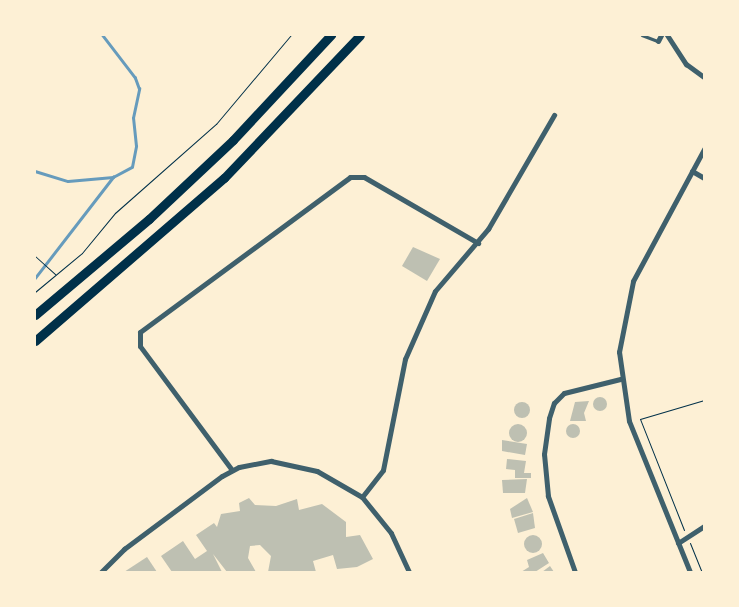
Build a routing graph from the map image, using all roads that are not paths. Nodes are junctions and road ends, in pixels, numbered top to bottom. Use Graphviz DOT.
graph roads {
  1 [pos="330,35"];
  2 [pos="360,35"];
  3 [pos="642,35"];
  4 [pos="661,35"];
  5 [pos="667,35"];
  6 [pos="658,41"];
  7 [pos="704,77"];
  8 [pos="554,115"];
  9 [pos="704,149"];
  10 [pos="692,171"];
  11 [pos="704,178"];
  12 [pos="478,243"];
  13 [pos="35,315"];
  14 [pos="35,341"];
  15 [pos="620,379"];
  16 [pos="232,470"];
  17 [pos="362,497"];
  18 [pos="704,526"];
  19 [pos="678,543"];
  20 [pos="101,572"];
  21 [pos="409,572"];
  22 [pos="575,572"];
  23 [pos="690,572"];
  1 -- 13 [label="highway"];
  2 -- 14 [label="highway"];
  3 -- 6 [label="lane"];
  4 -- 6 [label="street"];
  5 -- 7 [label="street"];
  8 -- 12 [label="street"];
  9 -- 10 [label="street"];
  10 -- 11 [label="street"];
  10 -- 15 [label="street"];
  12 -- 16 [label="street"];
  12 -- 17 [label="street"];
  15 -- 19 [label="street"];
  15 -- 22 [label="street"];
  16 -- 17 [label="street"];
  16 -- 20 [label="street"];
  17 -- 21 [label="street"];
  18 -- 19 [label="street"];
  19 -- 23 [label="street"];
}
